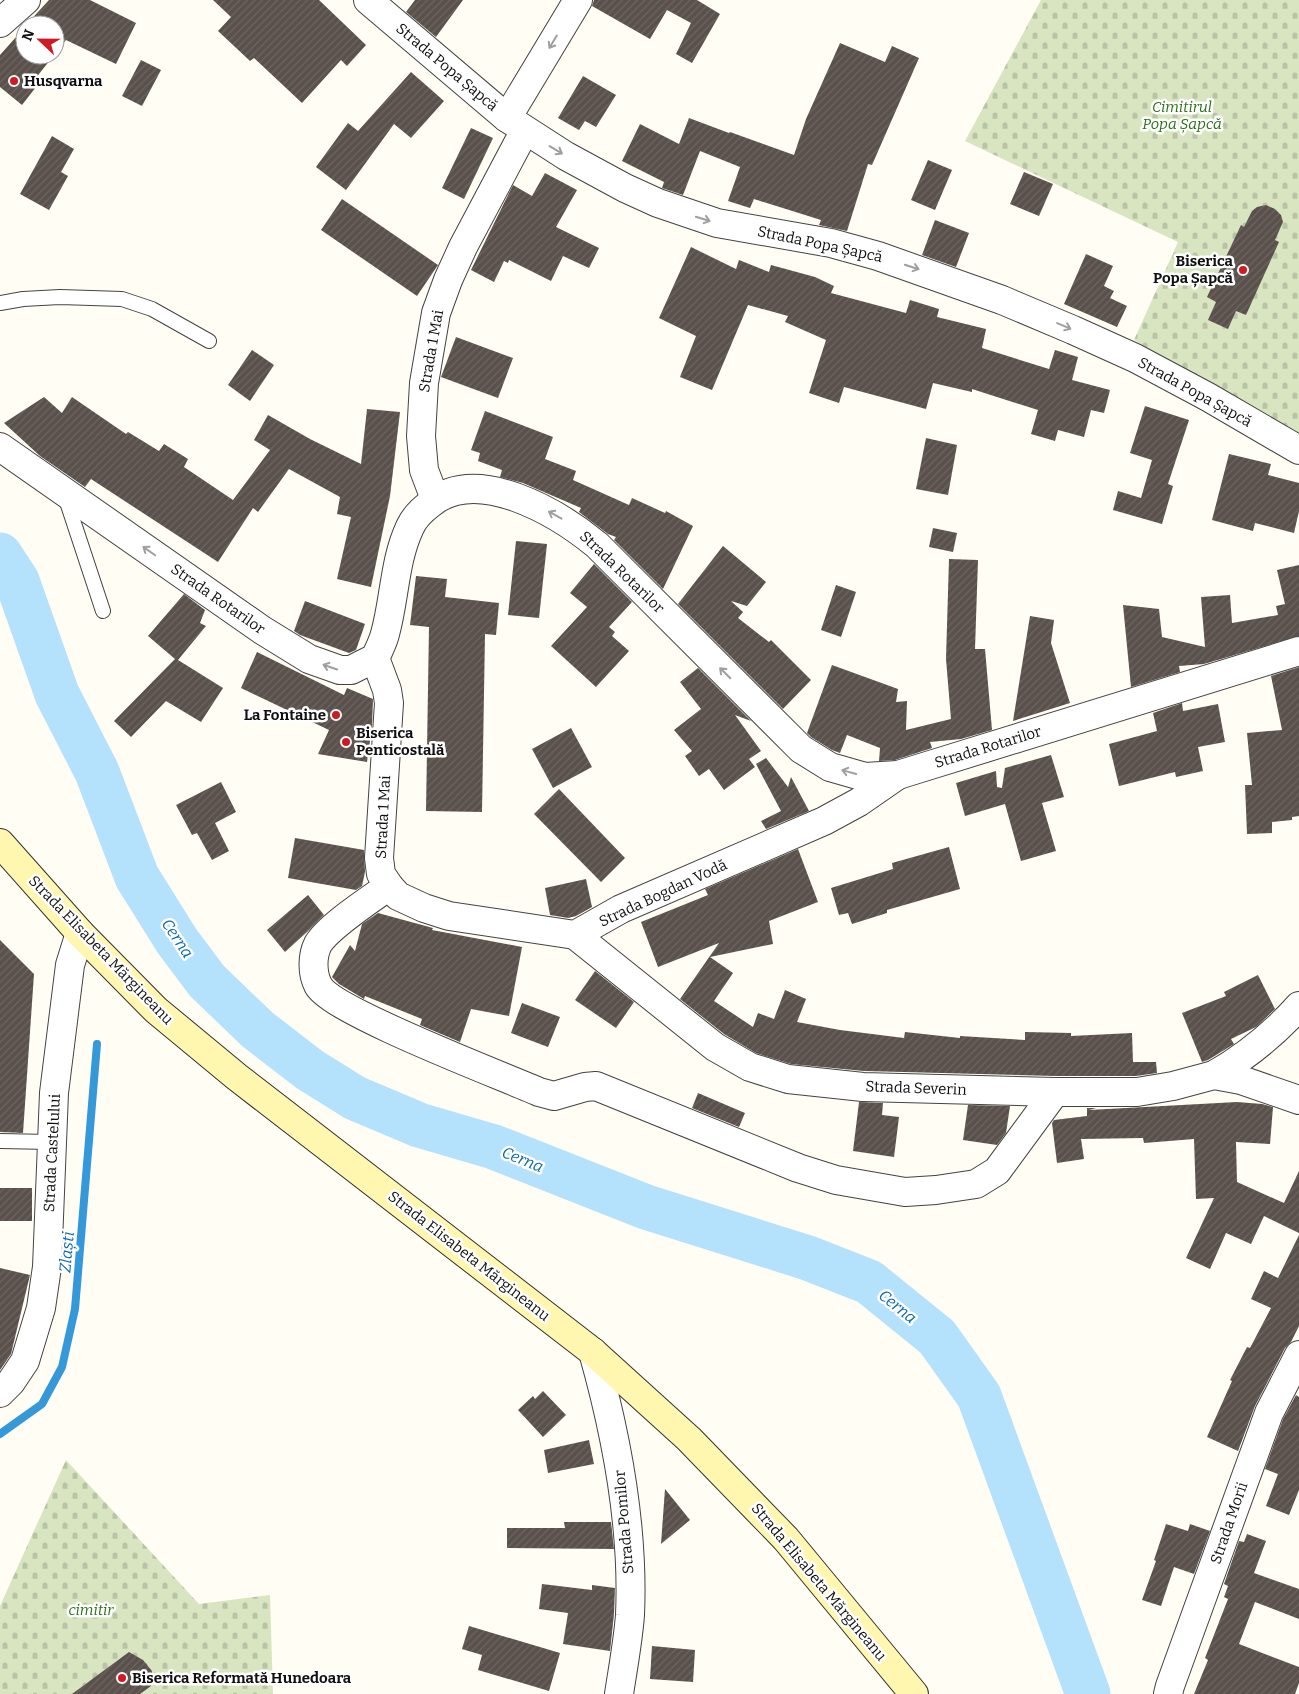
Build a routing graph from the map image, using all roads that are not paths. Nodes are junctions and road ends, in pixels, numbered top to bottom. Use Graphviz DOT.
graph roads {
  1 [pos="26,0"];
  2 [pos="578,0"];
  3 [pos="373,2"];
  4 [pos="0,23"];
  5 [pos="516,124"];
  6 [pos="0,303"];
  7 [pos="209,341"];
  8 [pos="0,447"];
  9 [pos="1299,450"];
  10 [pos="63,492"];
  11 [pos="435,499"];
  12 [pos="103,611"];
  13 [pos="1299,650"];
  14 [pos="375,658"];
  15 [pos="898,776"];
  16 [pos="1,847"];
  17 [pos="389,886"];
  18 [pos="80,933"];
  19 [pos="575,935"];
  20 [pos="1299,1006"];
  21 [pos="1214,1075"];
  22 [pos="1055,1092"];
  23 [pos="1299,1100"];
  24 [pos="0,1141"];
  25 [pos="52,1142"];
  26 [pos="593,1352"];
  27 [pos="1299,1355"];
  28 [pos="4,1383"];
  29 [pos="619,1694"];
  30 [pos="914,1694"];
  31 [pos="1168,1694"];
  1 -- 4 [label="street"];
  2 -- 5 [label="street, Strada 1 Mai, one-way"];
  3 -- 5 [label="street, Strada Popa Șapcă"];
  5 -- 9 [label="street, Strada Popa Șapcă, one-way"];
  5 -- 11 [label="street, Strada 1 Mai"];
  6 -- 7 [label="lane"];
  8 -- 10 [label="street, Strada Rotarilor"];
  10 -- 12 [label="lane"];
  14 -- 10 [label="street, Strada Rotarilor, one-way"];
  11 -- 14 [label="street, Strada Rotarilor"];
  15 -- 11 [label="street, Strada Rotarilor, one-way"];
  13 -- 15 [label="street, Strada Rotarilor"];
  14 -- 17 [label="street, Strada 1 Mai"];
  15 -- 19 [label="street, Strada Bogdan Vodă"];
  16 -- 18 [label="main road, Strada Elisabeta Mărgineanu"];
  17 -- 19 [label="street"];
  17 -- 22 [label="street"];
  18 -- 25 [label="street, Strada Castelului"];
  18 -- 26 [label="main road, Strada Elisabeta Mărgineanu"];
  19 -- 22 [label="street, Strada Severin"];
  20 -- 21 [label="street"];
  21 -- 22 [label="street, Strada Severin"];
  21 -- 23 [label="street, Strada Severin"];
  24 -- 25 [label="lane"];
  25 -- 28 [label="street, Strada Castelului"];
  26 -- 29 [label="street, Strada Pomilor"];
  26 -- 30 [label="main road, Strada Elisabeta Mărgineanu"];
  27 -- 31 [label="street, Strada Morii"];
}
